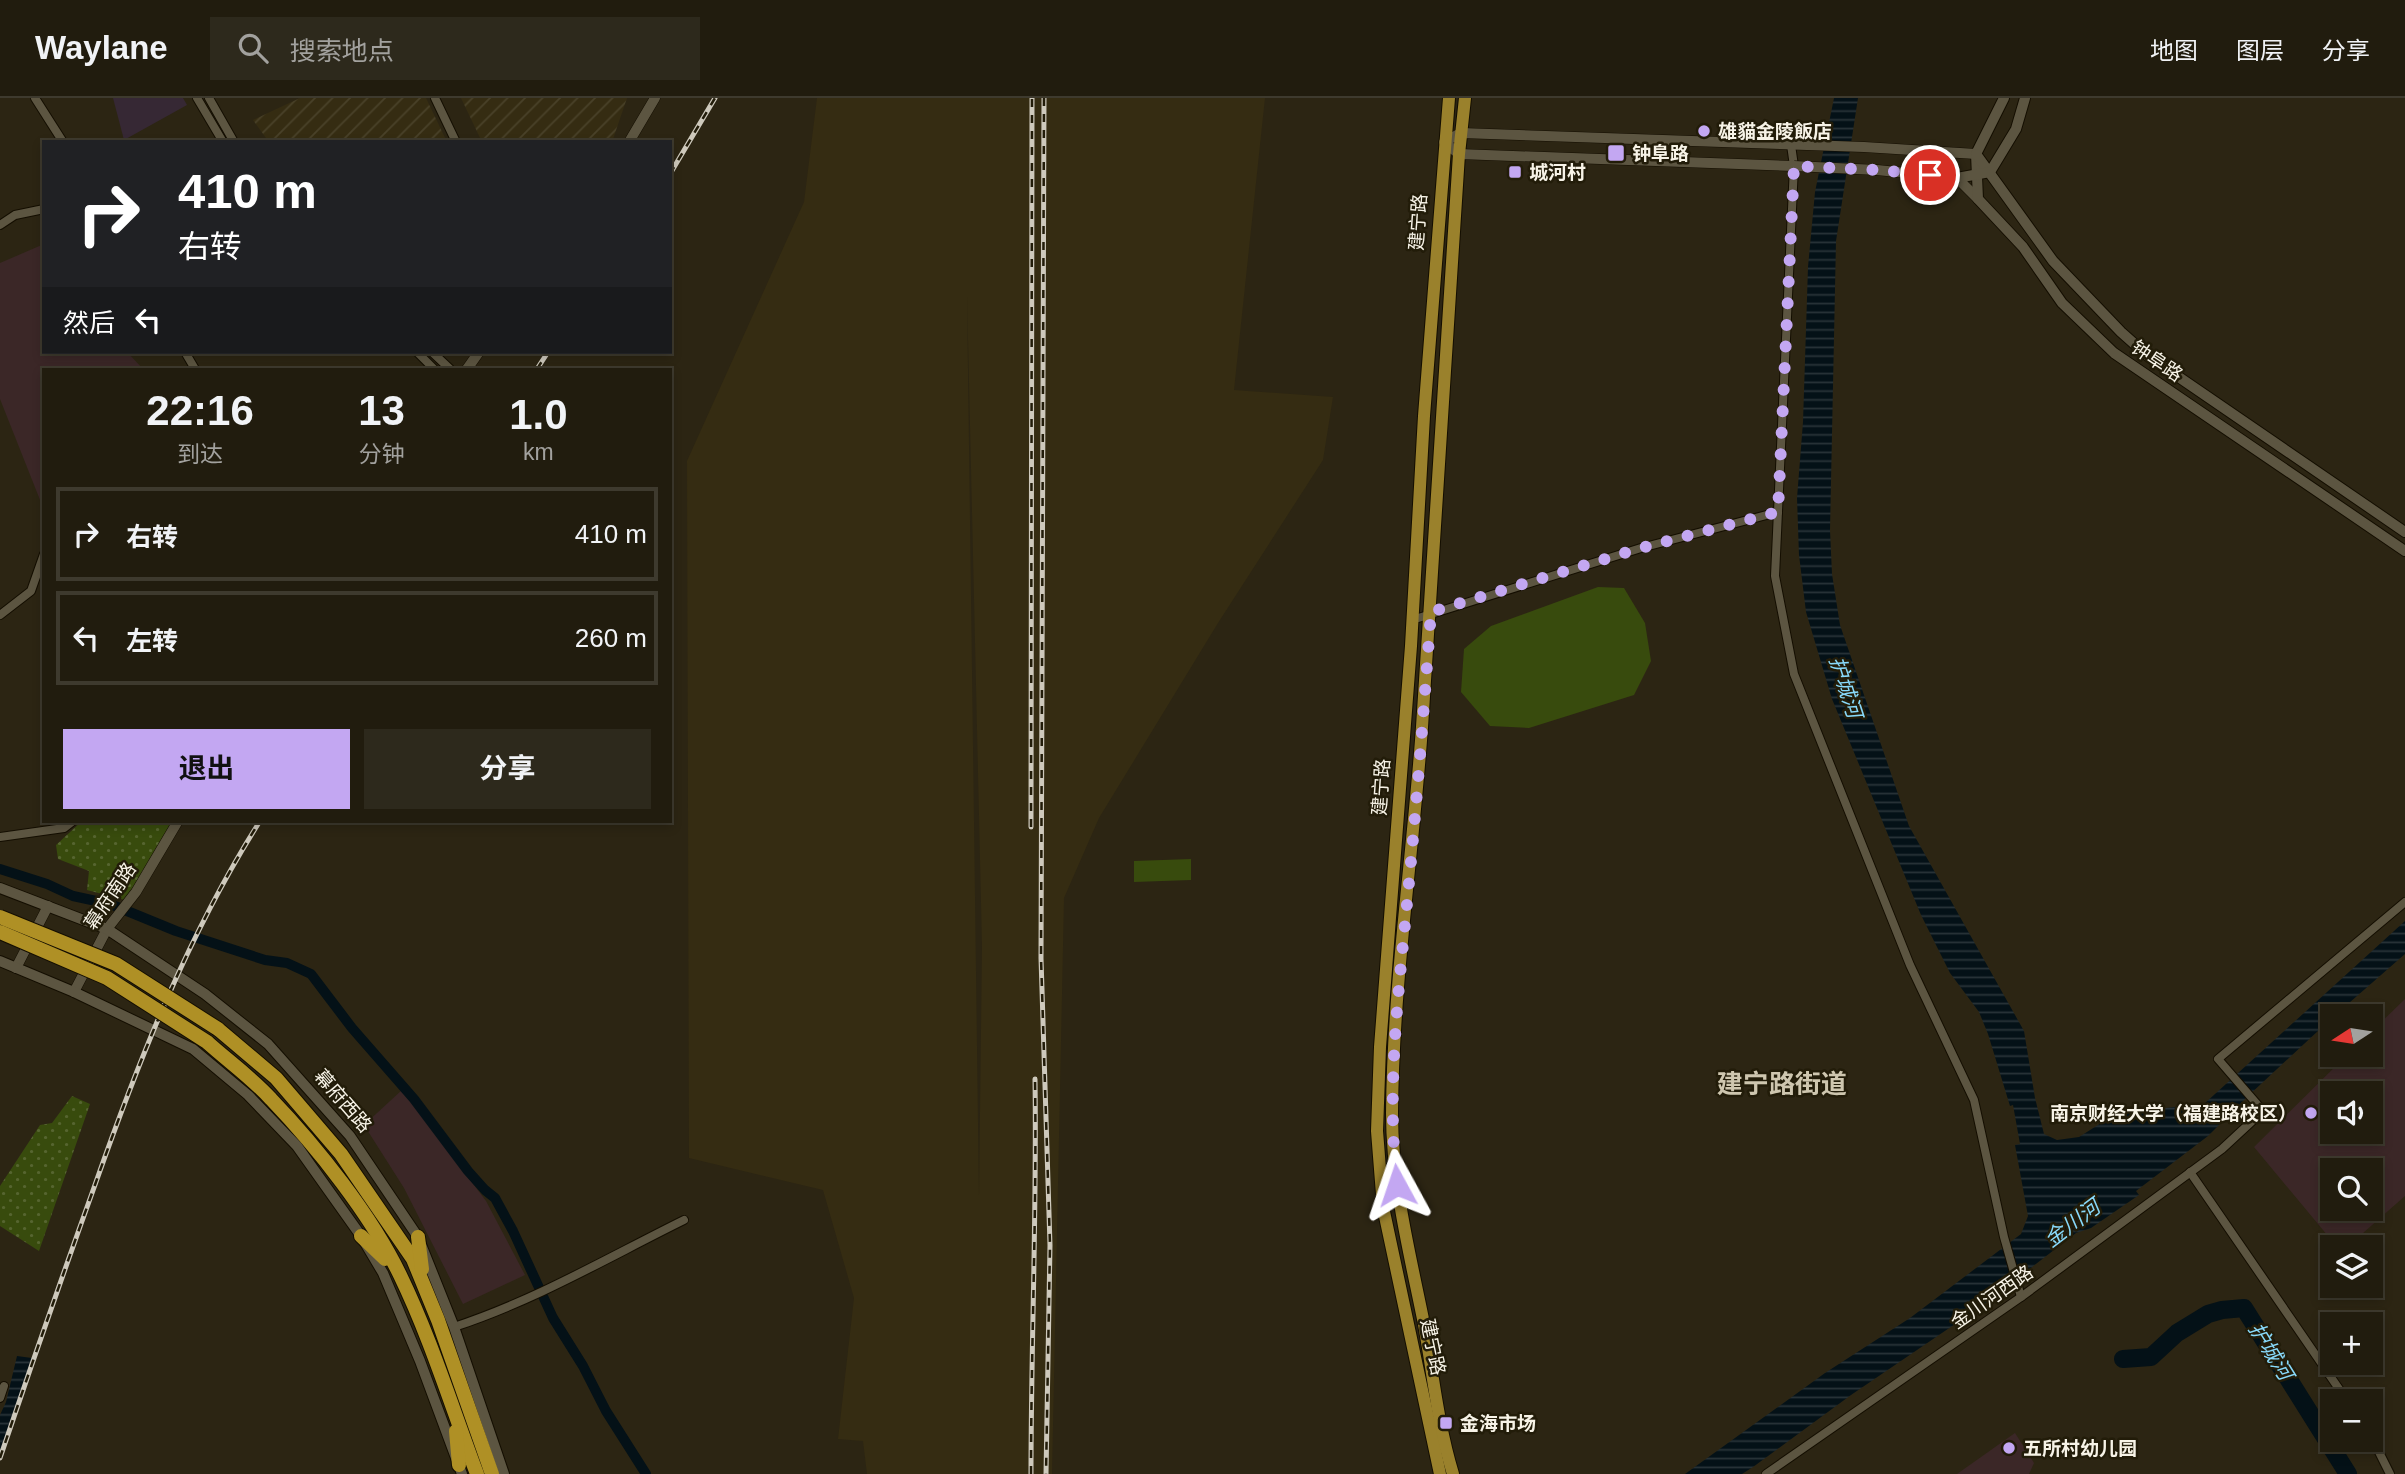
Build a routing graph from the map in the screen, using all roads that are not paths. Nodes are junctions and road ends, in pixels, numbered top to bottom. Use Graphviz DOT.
graph roads {
  1 [pos="35,98"];
  2 [pos="197,98"];
  3 [pos="209,98"];
  4 [pos="435,98"];
  5 [pos="655,98"];
  6 [pos="1449,98"];
  7 [pos="1465,98"];
  8 [pos="2004,98"];
  9 [pos="2025,98"];
  10 [pos="1461,132"];
  11 [pos="63,140"];
  12 [pos="222,140"];
  13 [pos="233,140"];
  14 [pos="455,140"];
  15 [pos="630,140"];
  16 [pos="1444,142"];
  17 [pos="1791,145"];
  18 [pos="1459,154"];
  19 [pos="1976,154"];
  20 [pos="1794,166"];
  21 [pos="1990,172"];
  22 [pos="1977,176"];
  23 [pos="1957,178"];
  24 [pos="1978,199"];
  25 [pos="42,209"];
  26 [pos="0,225"];
  27 [pos="419,354"];
  28 [pos="434,354"];
  29 [pos="433,368"];
  30 [pos="449,368"];
  31 [pos="1778,512"];
  32 [pos="2405,532"];
  33 [pos="2405,551"];
  34 [pos="42,560"];
  35 [pos="1431,612"];
  36 [pos="0,615"];
  37 [pos="1412,620"];
  38 [pos="70,823"];
  39 [pos="177,823"];
  40 [pos="0,837"];
  41 [pos="0,888"];
  42 [pos="2405,902"];
  43 [pos="48,906"];
  44 [pos="0,917"];
  45 [pos="108,927"];
  46 [pos="0,932"];
  47 [pos="0,961"];
  48 [pos="16,968"];
  49 [pos="74,992"];
  50 [pos="2190,1172"];
  51 [pos="684,1220"];
  52 [pos="360,1236"];
  53 [pos="418,1237"];
  54 [pos="399,1272"];
  55 [pos="425,1287"];
  56 [pos="2021,1297"];
  57 [pos="454,1327"];
  58 [pos="4,1386"];
  59 [pos="2339,1389"];
  60 [pos="0,1398"];
  61 [pos="454,1413"];
  62 [pos="1440,1448"];
  63 [pos="2379,1452"];
  64 [pos="460,1470"];
  65 [pos="491,1473"];
  66 [pos="1440,1474"];
  67 [pos="1453,1474"];
  68 [pos="1766,1474"];
  69 [pos="2390,1474"];
  1 -- 11 [label="street"];
  2 -- 12 [label="street"];
  3 -- 13 [label="street"];
  4 -- 14 [label="street"];
  5 -- 15 [label="street"];
  6 -- 16 [label="main road, 建宁路"];
  7 -- 10 [label="main road, 建宁路"];
  8 -- 19 [label="main road"];
  9 -- 21 [label="main road"];
  10 -- 16 [label="street"];
  10 -- 17 [label="street"];
  10 -- 18 [label="main road, 建宁路"];
  16 -- 18 [label="street"];
  16 -- 37 [label="main road, 建宁路"];
  17 -- 19 [label="street"];
  17 -- 20 [label="street"];
  18 -- 20 [label="street"];
  18 -- 35 [label="main road, 建宁路"];
  19 -- 21 [label="main road, 钟阜路"];
  19 -- 22 [label="main road"];
  20 -- 23 [label="street, bridge"];
  20 -- 31 [label="street"];
  21 -- 22 [label="main road"];
  21 -- 32 [label="main road, 钟阜路"];
  22 -- 23 [label="main road"];
  22 -- 24 [label="main road"];
  23 -- 24 [label="street, 钟阜路"];
  24 -- 33 [label="main road, 钟阜路"];
  25 -- 26 [label="street"];
  27 -- 29 [label="street"];
  28 -- 30 [label="street"];
  31 -- 35 [label="street"];
  31 -- 56 [label="street"];
  34 -- 36 [label="street"];
  35 -- 37 [label="street"];
  35 -- 62 [label="main road, 建宁路"];
  37 -- 62 [label="main road, 建宁路"];
  38 -- 40 [label="street"];
  39 -- 45 [label="street, 幕府南路"];
  41 -- 43 [label="main road, 幕府西路"];
  42 -- 50 [label="street, 金川河西路"];
  43 -- 45 [label="main road, 幕府西路"];
  43 -- 48 [label="street"];
  44 -- 55 [label="highway, 幕府西路, bridge"];
  45 -- 49 [label="street, 幕府南路"];
  45 -- 53 [label="main road, 幕府西路"];
  46 -- 54 [label="highway, bridge"];
  47 -- 48 [label="main road"];
  48 -- 49 [label="main road"];
  49 -- 52 [label="main road"];
  50 -- 56 [label="street, 金川河西路"];
  50 -- 59 [label="street"];
  51 -- 57 [label="street"];
  52 -- 54 [label="highway"];
  52 -- 64 [label="main road"];
  53 -- 55 [label="highway"];
  53 -- 57 [label="main road, 幕府西路"];
  54 -- 61 [label="highway"];
  55 -- 65 [label="highway, 幕府西路"];
  56 -- 68 [label="street, 金川河西路"];
  57 -- 65 [label="main road, 幕府西路"];
  58 -- 60 [label="street"];
  61 -- 64 [label="highway"];
  61 -- 65 [label="highway"];
  62 -- 66 [label="main road, 建宁路"];
  62 -- 67 [label="main road, 建宁路"];
  63 -- 69 [label="street"];
}
